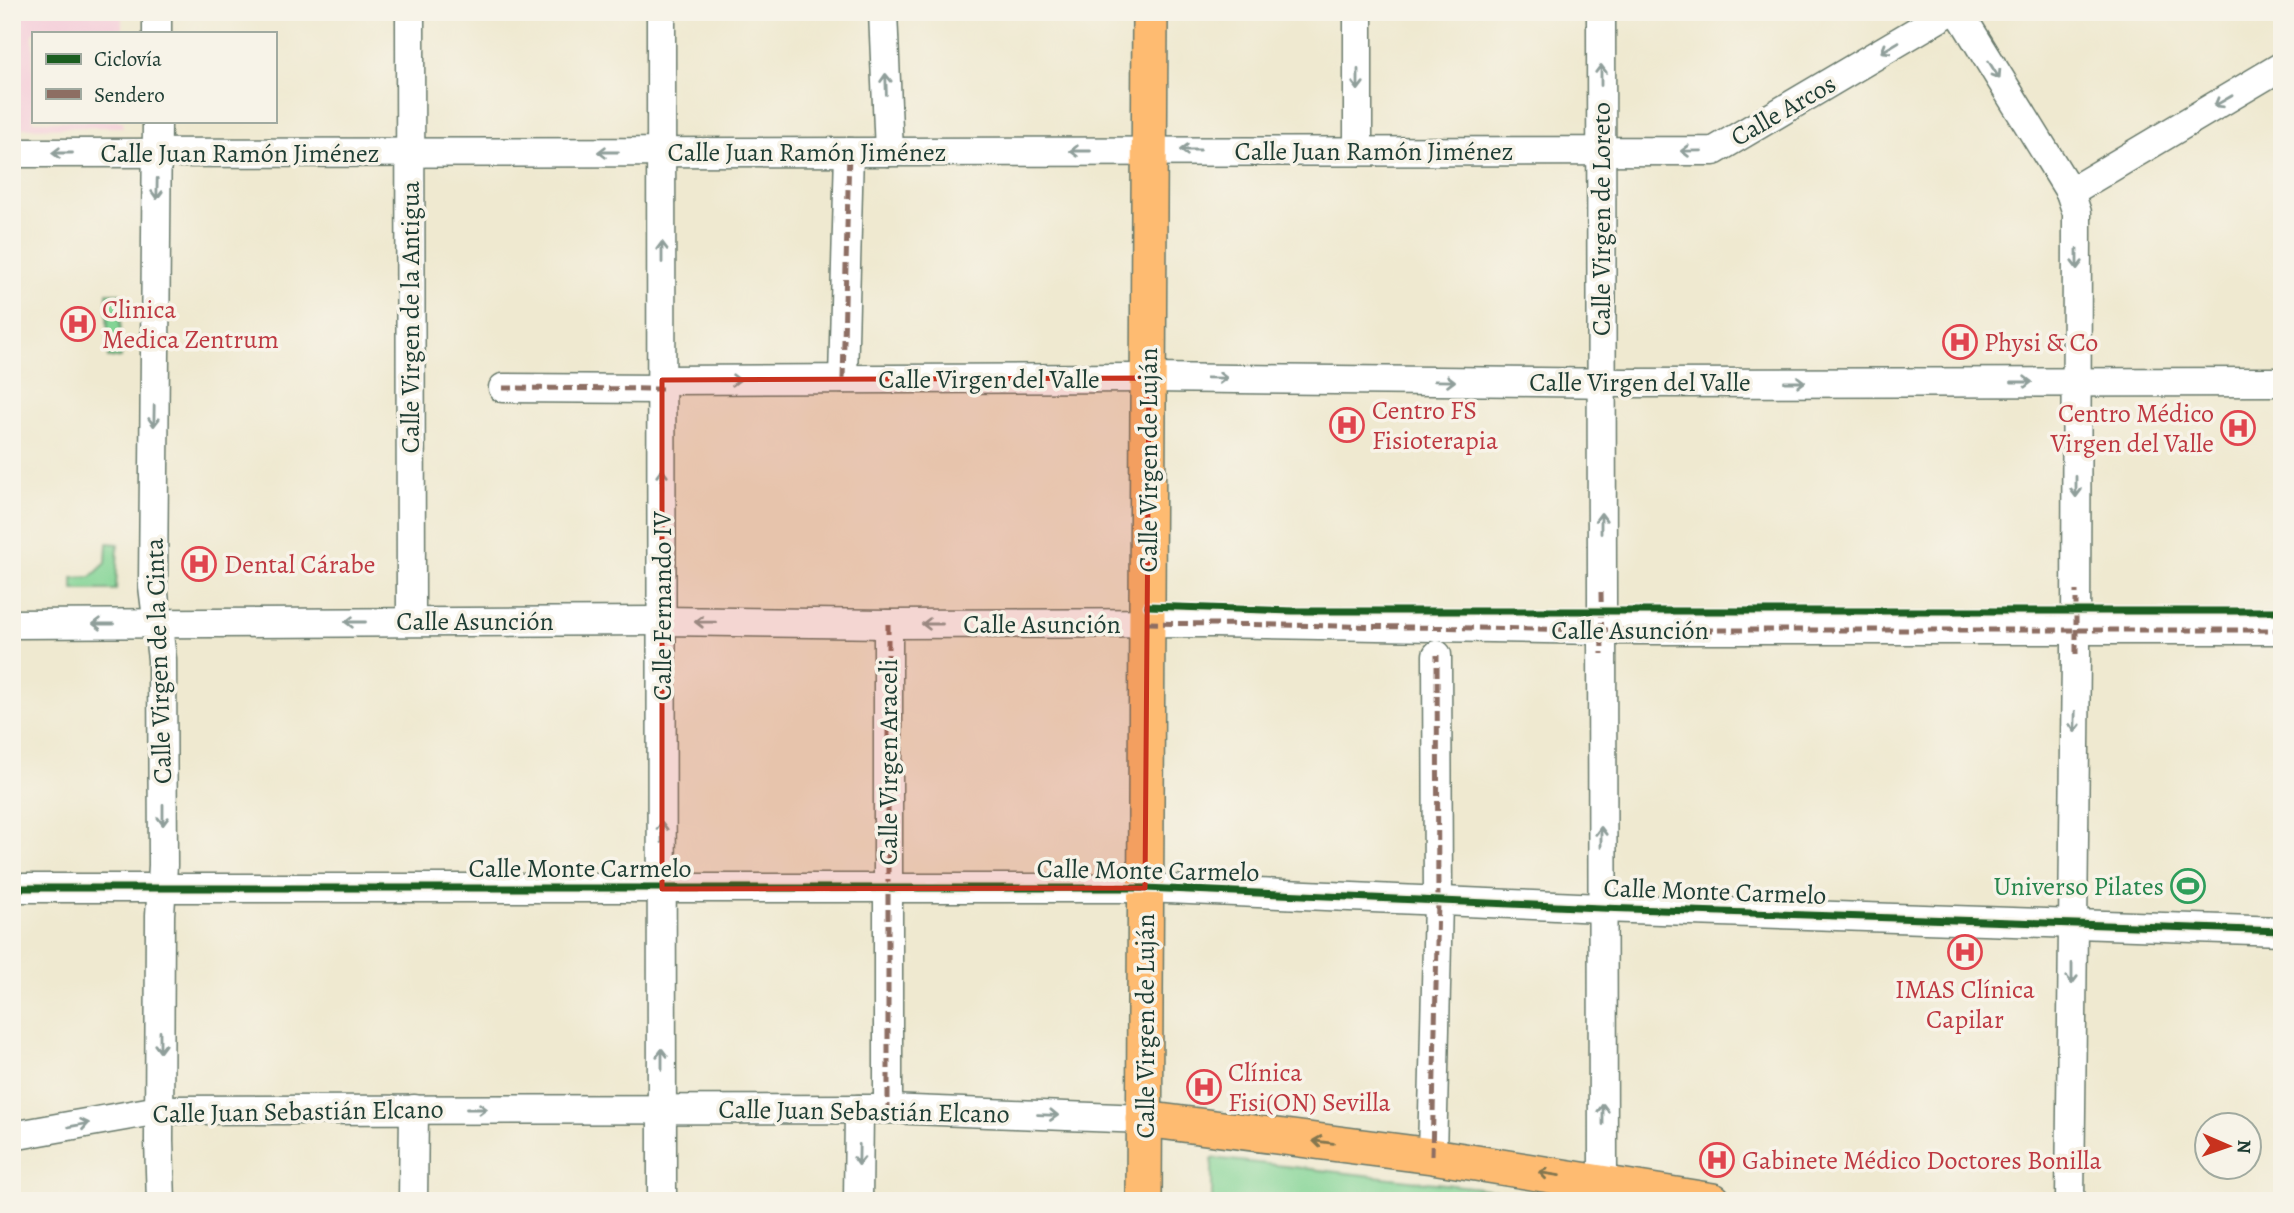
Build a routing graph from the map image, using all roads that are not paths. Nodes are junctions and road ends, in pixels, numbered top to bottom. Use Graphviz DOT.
graph roads {
  1 [pos="157,12"];
  2 [pos="410,12"];
  3 [pos="662,12"];
  4 [pos="883,12"];
  5 [pos="1150,12"];
  6 [pos="1358,12"];
  7 [pos="1601,12"];
  8 [pos="1949,12"];
  9 [pos="1959,12"];
  10 [pos="157,32"];
  11 [pos="2282,66"];
  12 [pos="157,122"];
  13 [pos="1148,150"];
  14 [pos="1358,151"];
  15 [pos="662,152"];
  16 [pos="849,152"];
  17 [pos="889,152"];
  18 [pos="1602,152"];
  19 [pos="12,153"];
  20 [pos="157,153"];
  21 [pos="410,153"];
  22 [pos="2070,192"];
  23 [pos="1149,378"];
  24 [pos="842,380"];
  25 [pos="2077,381"];
  26 [pos="2282,382"];
  27 [pos="1600,383"];
  28 [pos="662,384"];
  29 [pos="503,388"];
  30 [pos="411,621"];
  31 [pos="662,621"];
  32 [pos="1147,623"];
  33 [pos="12,624"];
  34 [pos="158,624"];
  35 [pos="888,624"];
  36 [pos="1602,630"];
  37 [pos="2076,630"];
  38 [pos="2282,630"];
  39 [pos="1437,655"];
  40 [pos="12,888"];
  41 [pos="162,888"];
  42 [pos="1145,888"];
  43 [pos="662,889"];
  44 [pos="888,889"];
  45 [pos="1438,901"];
  46 [pos="1601,908"];
  47 [pos="2072,926"];
  48 [pos="2282,931"];
  49 [pos="415,1109"];
  50 [pos="662,1109"];
  51 [pos="859,1109"];
  52 [pos="888,1109"];
  53 [pos="159,1111"];
  54 [pos="1144,1119"];
  55 [pos="12,1136"];
  56 [pos="1432,1156"];
  57 [pos="1600,1191"];
  58 [pos="161,1201"];
  59 [pos="413,1201"];
  60 [pos="662,1201"];
  61 [pos="858,1201"];
  62 [pos="1144,1201"];
  63 [pos="1713,1201"];
  64 [pos="2070,1201"];
  1 -- 10 [label="street"];
  2 -- 21 [label="street, Calle Virgen de la Antigua"];
  3 -- 15 [label="street, Calle Fernando IV"];
  17 -- 4 [label="street, one-way"];
  5 -- 13 [label="main road, Calle Virgen de Luján"];
  6 -- 14 [label="street, one-way"];
  18 -- 7 [label="street, Calle Virgen de Loreto, one-way"];
  8 -- 18 [label="street, Calle Arcos, one-way"];
  9 -- 22 [label="street, one-way"];
  11 -- 22 [label="street, one-way"];
  12 -- 20 [label="street, Calle Virgen de la Cinta"];
  14 -- 13 [label="street, Calle Juan Ramón Jiménez, one-way"];
  13 -- 17 [label="street, Calle Juan Ramón Jiménez, one-way"];
  13 -- 23 [label="main road, Calle Virgen de Luján"];
  14 -- 18 [label="street, Calle Juan Ramón Jiménez"];
  15 -- 16 [label="street, Calle Juan Ramón Jiménez"];
  15 -- 21 [label="street, Calle Juan Ramón Jiménez, one-way"];
  28 -- 15 [label="street, Calle Fernando IV, one-way"];
  16 -- 17 [label="street, Calle Juan Ramón Jiménez"];
  16 -- 24 [label="street"];
  18 -- 27 [label="street, Calle Virgen de Loreto"];
  20 -- 19 [label="street, Calle Juan Ramón Jiménez, one-way"];
  20 -- 21 [label="street, Calle Juan Ramón Jiménez"];
  20 -- 34 [label="street, Calle Virgen de la Cinta, one-way"];
  21 -- 30 [label="street, Calle Virgen de la Antigua"];
  22 -- 25 [label="street, one-way"];
  23 -- 24 [label="street, Calle Virgen del Valle"];
  23 -- 27 [label="street, Calle Virgen del Valle, one-way"];
  23 -- 32 [label="main road, Calle Virgen de Luján"];
  28 -- 24 [label="street, Calle Virgen del Valle, one-way"];
  25 -- 26 [label="street, Calle Virgen del Valle"];
  27 -- 25 [label="street, Calle Virgen del Valle, one-way"];
  25 -- 37 [label="street, one-way"];
  36 -- 27 [label="street, Calle Virgen de Loreto, one-way"];
  28 -- 29 [label="street, Calle Virgen del Valle"];
  31 -- 28 [label="street, Calle Fernando IV, one-way"];
  30 -- 31 [label="street, Calle Asunción"];
  30 -- 34 [label="street, Calle Asunción, one-way"];
  35 -- 31 [label="street, Calle Asunción, one-way"];
  43 -- 31 [label="street, Calle Fernando IV, one-way"];
  32 -- 35 [label="street, Calle Asunción, one-way"];
  32 -- 36 [label="street, Calle Asunción"];
  32 -- 42 [label="main road, Calle Virgen de Luján"];
  34 -- 33 [label="street, Calle Asunción, one-way"];
  34 -- 41 [label="street, Calle Virgen de la Cinta, one-way"];
  35 -- 44 [label="street, Calle Virgen Araceli"];
  36 -- 37 [label="street, Calle Asunción"];
  46 -- 36 [label="street, Calle Virgen de Loreto, one-way"];
  37 -- 38 [label="street, Calle Asunción"];
  37 -- 47 [label="street, one-way"];
  39 -- 45 [label="street"];
  40 -- 41 [label="street, Calle Monte Carmelo"];
  41 -- 43 [label="street, Calle Monte Carmelo"];
  41 -- 53 [label="street, Calle Virgen de la Cinta, one-way"];
  42 -- 44 [label="street, Calle Monte Carmelo"];
  42 -- 45 [label="street, Calle Monte Carmelo"];
  42 -- 54 [label="main road, Calle Virgen de Luján"];
  43 -- 44 [label="street, Calle Monte Carmelo"];
  50 -- 43 [label="street, Calle Fernando IV, one-way"];
  44 -- 52 [label="street, Calle Virgen Araceli"];
  45 -- 46 [label="street, Calle Monte Carmelo"];
  45 -- 56 [label="street"];
  46 -- 47 [label="street, Calle Monte Carmelo"];
  57 -- 46 [label="street, Calle Virgen de Loreto, one-way"];
  47 -- 48 [label="street, Calle Monte Carmelo"];
  47 -- 64 [label="street, one-way"];
  49 -- 50 [label="street, Calle Juan Sebastián Elcano, one-way"];
  49 -- 53 [label="street, Calle Juan Sebastián Elcano"];
  49 -- 59 [label="street"];
  50 -- 51 [label="street, Calle Juan Sebastián Elcano"];
  50 -- 60 [label="street, Calle Fernando IV"];
  51 -- 52 [label="street, Calle Juan Sebastián Elcano"];
  51 -- 61 [label="street, one-way"];
  52 -- 54 [label="street, Calle Juan Sebastián Elcano, one-way"];
  55 -- 53 [label="street, Calle Juan Sebastián Elcano, one-way"];
  53 -- 58 [label="street, Calle Virgen de la Cinta"];
  56 -- 54 [label="main road, Calle Juan Sebastián Elcano, one-way"];
  54 -- 62 [label="main road, Calle Virgen de Luján"];
  57 -- 56 [label="main road, Calle Juan Sebastián Elcano, one-way"];
  57 -- 63 [label="main road, Calle Juan Sebastián Elcano"];
}
